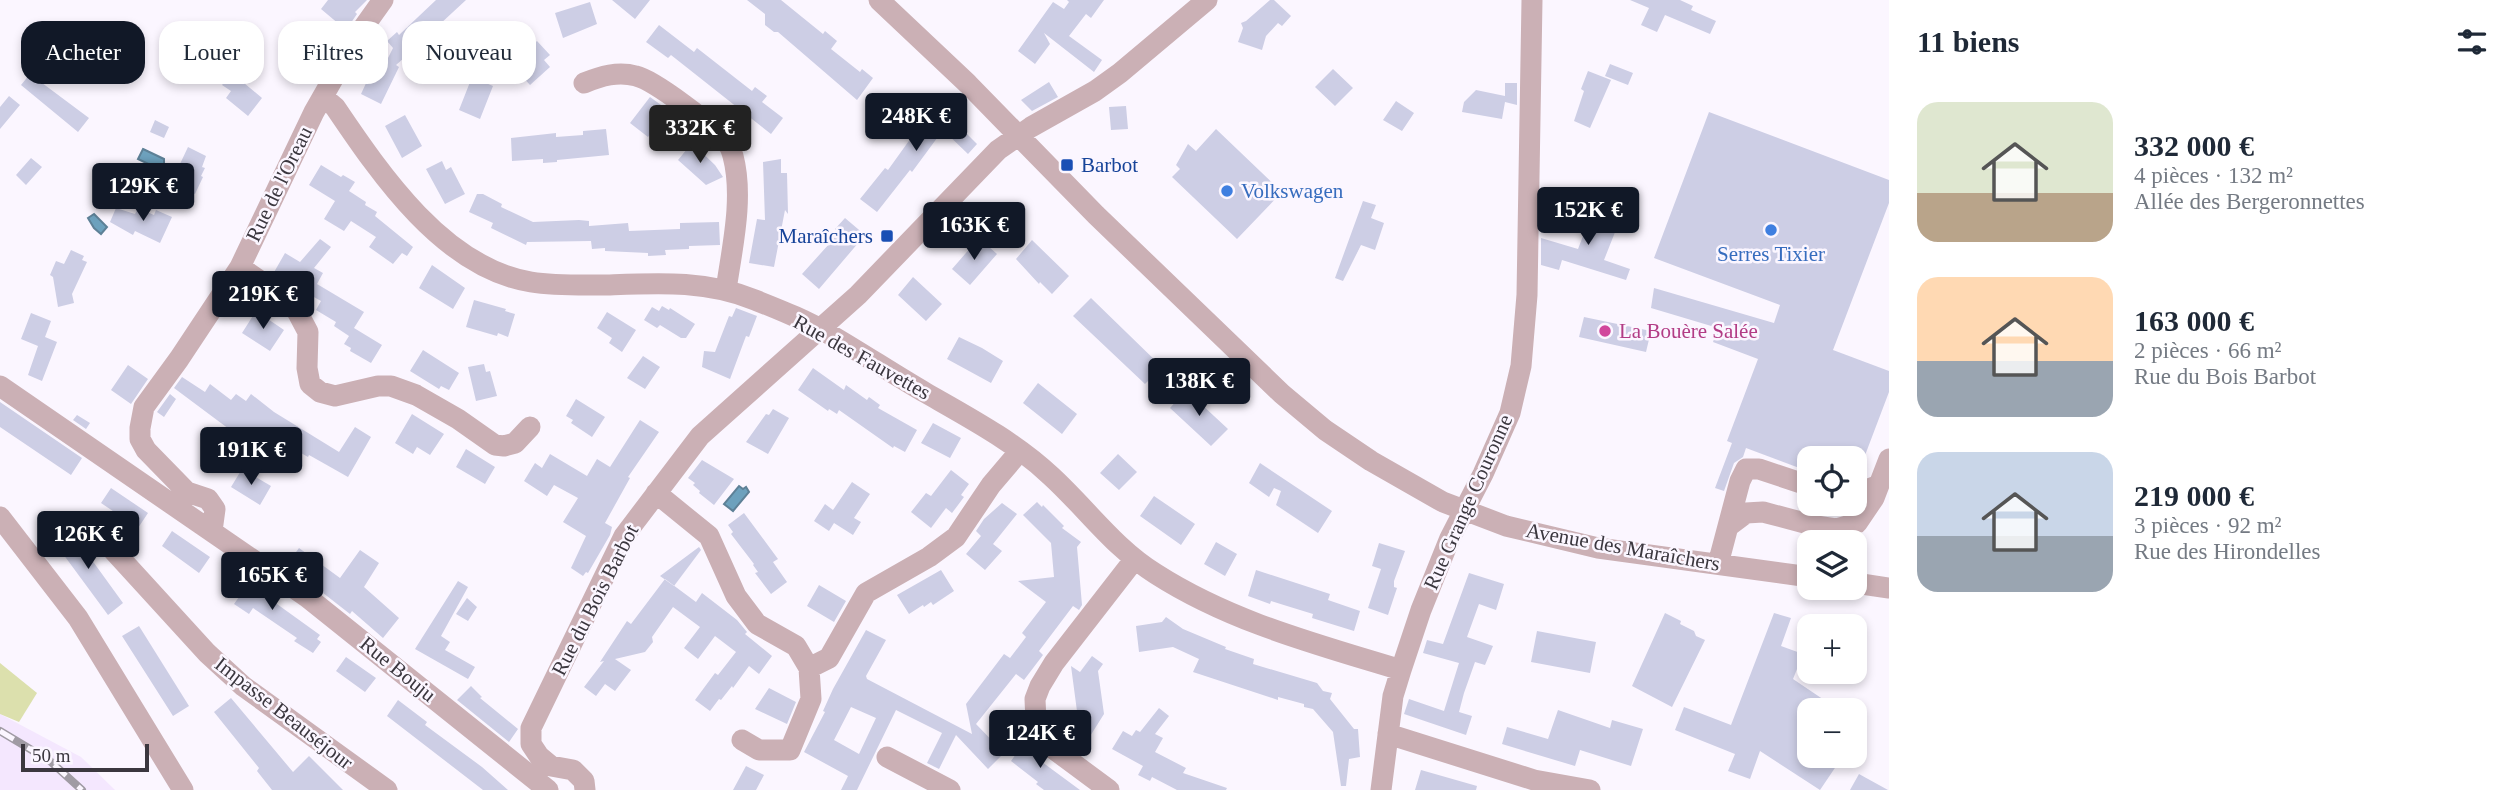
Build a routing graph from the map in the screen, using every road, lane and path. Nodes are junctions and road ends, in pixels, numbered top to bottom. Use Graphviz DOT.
graph roads {
  1 [pos="383,0"];
  2 [pos="879,0"];
  3 [pos="1207,0"];
  4 [pos="1532,0"];
  5 [pos="584,83"];
  6 [pos="323,97"];
  7 [pos="1020,135"];
  8 [pos="240,267"];
  9 [pos="726,290"];
  10 [pos="820,329"];
  11 [pos="0,386"];
  12 [pos="530,428"];
  13 [pos="1019,452"];
  14 [pos="1889,460"];
  15 [pos="1797,482"];
  16 [pos="1879,485"];
  17 [pos="1867,490"];
  18 [pos="656,493"];
  19 [pos="1462,511"];
  20 [pos="0,517"];
  21 [pos="1730,525"];
  22 [pos="212,531"];
  23 [pos="102,537"];
  24 [pos="1135,560"];
  25 [pos="1718,564"];
  26 [pos="1797,575"];
  27 [pos="1867,585"];
  28 [pos="1889,588"];
  29 [pos="809,668"];
  30 [pos="1401,670"];
  31 [pos="1388,734"];
  32 [pos="742,740"];
  33 [pos="887,757"];
  34 [pos="183,790"];
  35 [pos="387,790"];
  36 [pos="548,790"];
  37 [pos="585,790"];
  38 [pos="950,790"];
  39 [pos="1109,790"];
  40 [pos="1381,790"];
  41 [pos="1590,790"];
  1 -- 6 [label="street, Rue de l'Oreau"];
  2 -- 7 [label="street, Avenue des Maraîchers"];
  3 -- 7 [label="street, Rue du Bois Barbot"];
  4 -- 19 [label="street, Rue Grange Couronne"];
  5 -- 9 [label="street"];
  6 -- 8 [label="street, Rue de l'Oreau"];
  6 -- 9 [label="street, Rue des Fauvettes"];
  7 -- 10 [label="street, Rue du Bois Barbot"];
  7 -- 19 [label="street, Avenue des Maraîchers"];
  8 -- 12 [label="street"];
  8 -- 22 [label="street, Rue de l'Oreau"];
  9 -- 10 [label="street, Rue des Fauvettes"];
  10 -- 13 [label="street, Rue des Fauvettes"];
  10 -- 18 [label="street, Rue du Bois Barbot"];
  11 -- 22 [label="street, Rue Bouju"];
  13 -- 24 [label="street, Rue des Fauvettes"];
  13 -- 29 [label="street"];
  14 -- 16 [label="street"];
  15 -- 21 [label="street"];
  16 -- 17 [label="street"];
  16 -- 21 [label="street"];
  18 -- 29 [label="street"];
  18 -- 37 [label="street, Rue du Bois Barbot"];
  19 -- 25 [label="street, Avenue des Maraîchers"];
  19 -- 30 [label="street, Rue Grange Couronne"];
  20 -- 34 [label="street"];
  21 -- 25 [label="street"];
  22 -- 36 [label="street, Rue Bouju"];
  23 -- 35 [label="street, Impasse Beauséjour"];
  24 -- 30 [label="street, Rue des Fauvettes"];
  24 -- 39 [label="street"];
  25 -- 26 [label="street, Avenue des Maraîchers"];
  27 -- 28 [label="street"];
  29 -- 32 [label="street"];
  30 -- 31 [label="street, Rue Grange Couronne"];
  31 -- 40 [label="street, Rue Grange Couronne"];
  31 -- 41 [label="street"];
  33 -- 38 [label="street"];
}
